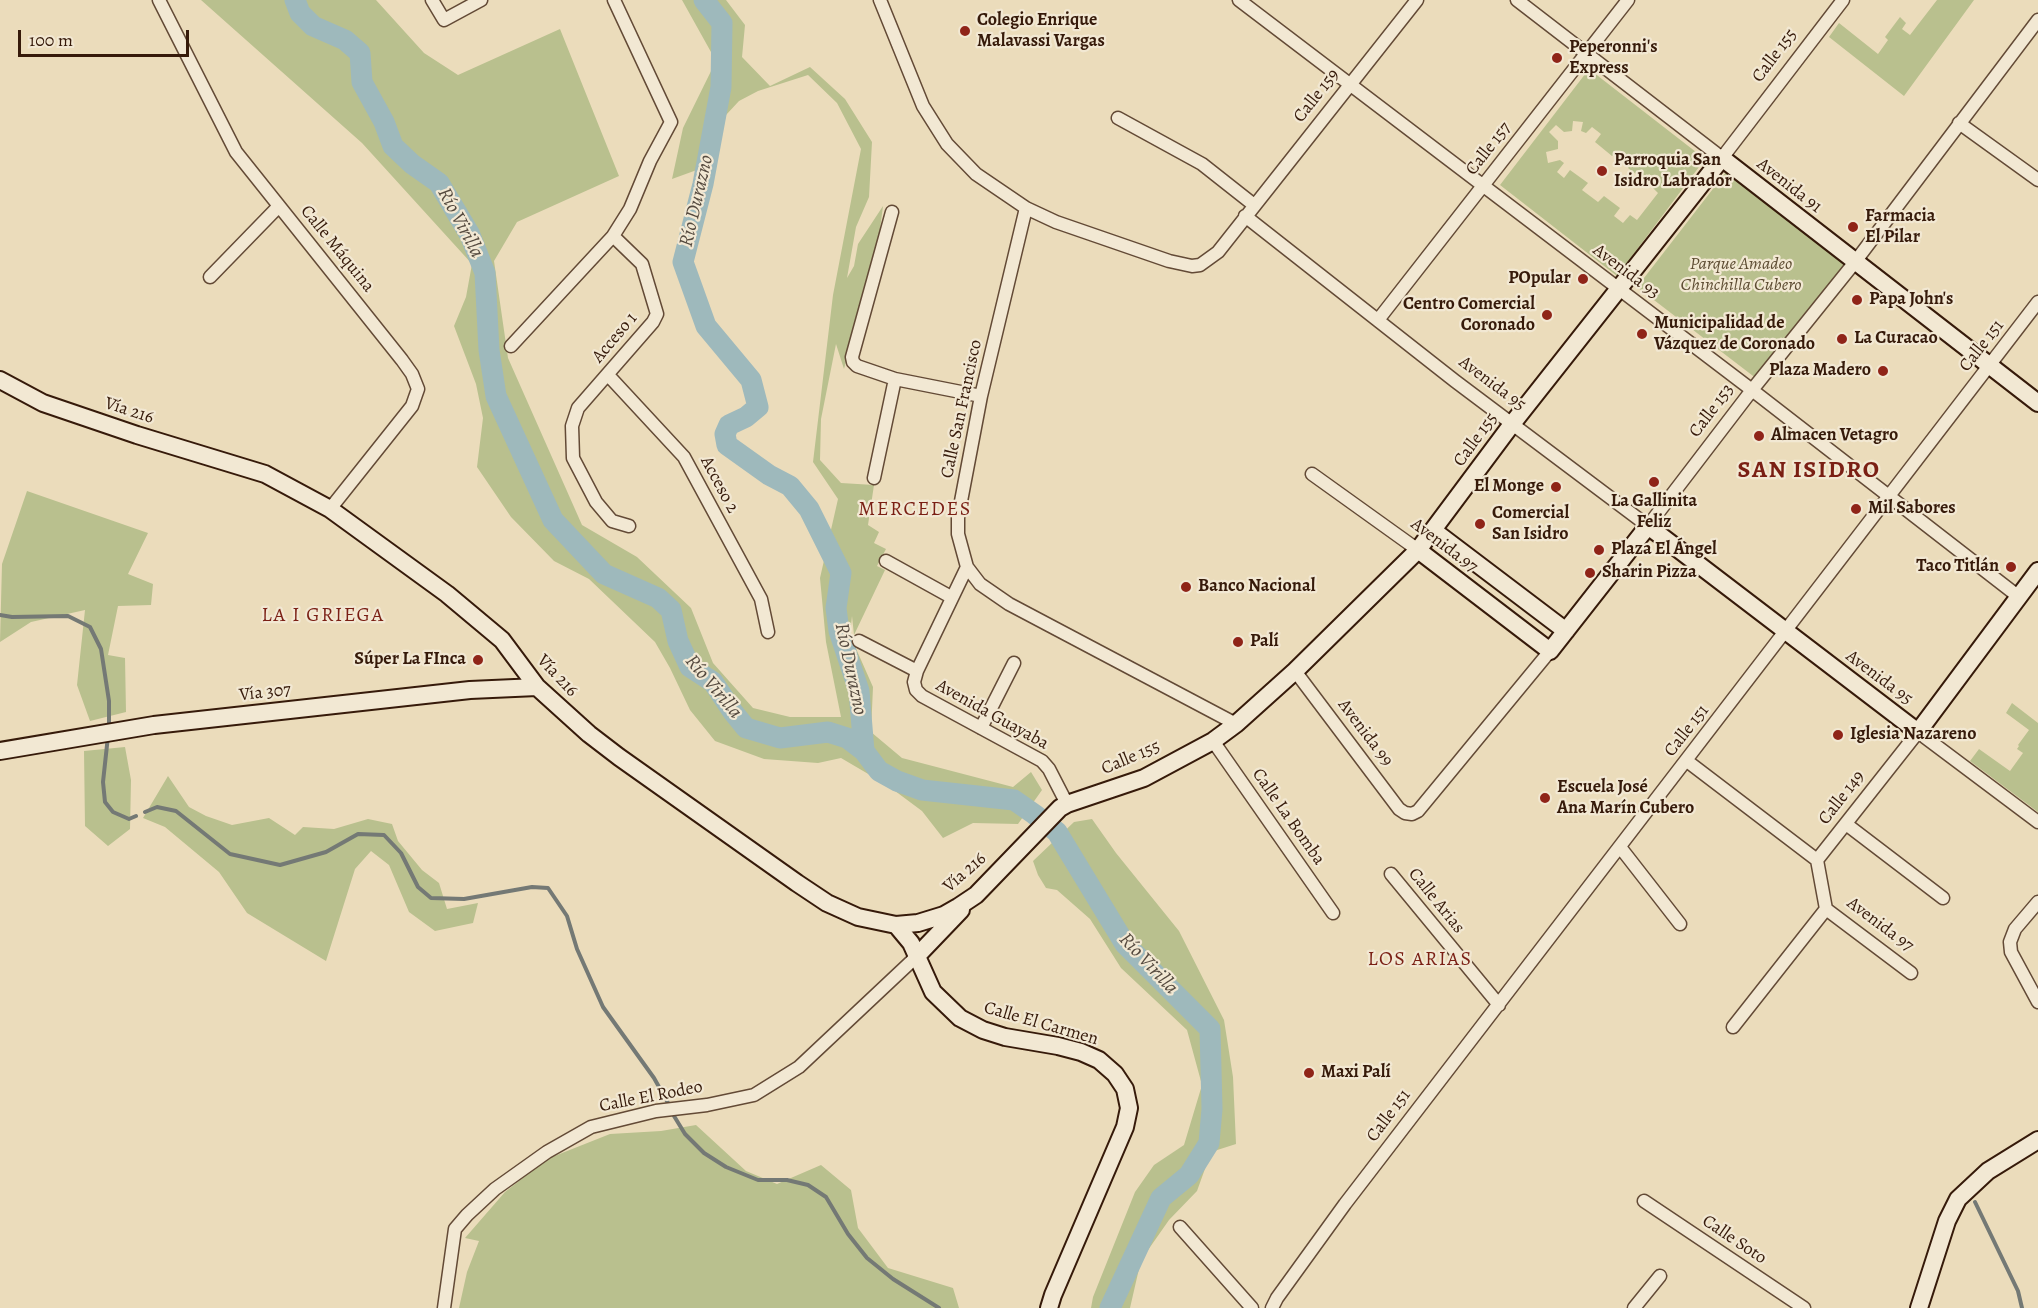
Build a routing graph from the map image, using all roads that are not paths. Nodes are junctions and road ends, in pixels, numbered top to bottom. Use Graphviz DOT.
graph roads {
  1 [pos="159,0"];
  2 [pos="432,0"];
  3 [pos="482,0"];
  4 [pos="614,0"];
  5 [pos="880,0"];
  6 [pos="1239,0"];
  7 [pos="1417,0"];
  8 [pos="1517,0"];
  9 [pos="1628,0"];
  10 [pos="1843,0"];
  11 [pos="2038,20"];
  12 [pos="1587,54"];
  13 [pos="1349,85"];
  14 [pos="1118,118"];
  15 [pos="1959,123"];
  16 [pos="1722,158"];
  17 [pos="2038,180"];
  18 [pos="1482,187"];
  19 [pos="1254,205"];
  20 [pos="279,206"];
  21 [pos="1026,208"];
  22 [pos="892,212"];
  23 [pos="1245,216"];
  24 [pos="613,236"];
  25 [pos="1855,262"];
  26 [pos="210,278"];
  27 [pos="1618,288"];
  28 [pos="2038,302"];
  29 [pos="1378,320"];
  30 [pos="512,346"];
  31 [pos="1990,366"];
  32 [pos="608,375"];
  33 [pos="895,379"];
  34 [pos="0,380"];
  35 [pos="1752,390"];
  36 [pos="981,396"];
  37 [pos="2038,403"];
  38 [pos="1512,424"];
  39 [pos="1312,474"];
  40 [pos="874,478"];
  41 [pos="1889,495"];
  42 [pos="330,509"];
  43 [pos="629,526"];
  44 [pos="1648,526"];
  45 [pos="1434,531"];
  46 [pos="1418,550"];
  47 [pos="886,561"];
  48 [pos="967,567"];
  49 [pos="2038,571"];
  50 [pos="951,597"];
  51 [pos="2019,597"];
  52 [pos="1566,631"];
  53 [pos="768,632"];
  54 [pos="1785,632"];
  55 [pos="860,641"];
  56 [pos="1550,651"];
  57 [pos="1014,663"];
  58 [pos="918,671"];
  59 [pos="1295,671"];
  60 [pos="537,687"];
  61 [pos="1236,724"];
  62 [pos="981,728"];
  63 [pos="1918,732"];
  64 [pos="1213,741"];
  65 [pos="0,751"];
  66 [pos="1687,761"];
  67 [pos="1063,806"];
  68 [pos="1408,814"];
  69 [pos="2038,822"];
  70 [pos="1846,824"];
  71 [pos="1620,847"];
  72 [pos="1816,860"];
  73 [pos="1391,874"];
  74 [pos="976,895"];
  75 [pos="1943,898"];
  76 [pos="2038,902"];
  77 [pos="1826,909"];
  78 [pos="1333,913"];
  79 [pos="1680,924"];
  80 [pos="896,925"];
  81 [pos="916,957"];
  82 [pos="1911,973"];
  83 [pos="2038,1002"];
  84 [pos="1498,1005"];
  85 [pos="1733,1027"];
  86 [pos="2038,1140"];
  87 [pos="1644,1201"];
  88 [pos="1180,1227"];
  89 [pos="1660,1276"];
  90 [pos="1275,1303"];
  91 [pos="444,1308"];
  92 [pos="1049,1308"];
  93 [pos="1252,1308"];
  94 [pos="1634,1308"];
  95 [pos="1804,1308"];
  96 [pos="1919,1308"];
  1 -- 20 [label="street, Calle Máquina"];
  2 -- 3 [label="street"];
  4 -- 24 [label="street"];
  5 -- 21 [label="street"];
  6 -- 13 [label="street, Avenida 93"];
  7 -- 13 [label="street, Calle 159"];
  8 -- 12 [label="street, Avenida 91"];
  9 -- 12 [label="street, Calle 157"];
  10 -- 16 [label="street, Calle 155"];
  11 -- 15 [label="street, Calle 153"];
  12 -- 16 [label="street, Avenida 91"];
  12 -- 18 [label="street, Calle 157"];
  13 -- 18 [label="street, Avenida 93"];
  13 -- 19 [label="street, Calle 159"];
  14 -- 19 [label="street"];
  15 -- 17 [label="street"];
  15 -- 25 [label="street, Calle 153"];
  16 -- 25 [label="main road, Avenida 91"];
  16 -- 27 [label="main road, Calle 155"];
  18 -- 27 [label="street, Avenida 93"];
  18 -- 29 [label="street, Calle 157"];
  19 -- 23 [label="street, Calle 159"];
  20 -- 26 [label="street"];
  20 -- 42 [label="street, Calle Máquina"];
  21 -- 23 [label="street"];
  21 -- 36 [label="street, Calle San Francisco"];
  22 -- 33 [label="street"];
  23 -- 29 [label="street, Avenida 95"];
  24 -- 30 [label="street"];
  24 -- 32 [label="street, Acceso 1"];
  25 -- 31 [label="main road, Avenida 91"];
  25 -- 35 [label="street, Calle 153"];
  27 -- 35 [label="street, Avenida 93"];
  27 -- 38 [label="main road, Calle 155"];
  28 -- 31 [label="street, Calle 151"];
  29 -- 38 [label="street, Avenida 95"];
  31 -- 37 [label="main road, Avenida 91"];
  31 -- 41 [label="street, Calle 151"];
  32 -- 43 [label="street, Acceso 1"];
  32 -- 53 [label="street, Acceso 2"];
  33 -- 36 [label="street"];
  33 -- 40 [label="street"];
  34 -- 42 [label="main road, Vía 216"];
  35 -- 41 [label="street, Avenida 93"];
  35 -- 44 [label="street, Calle 153"];
  36 -- 48 [label="street, Calle San Francisco"];
  38 -- 44 [label="street, Avenida 95"];
  38 -- 45 [label="main road, Calle 155"];
  39 -- 46 [label="street, Avenida 97"];
  41 -- 51 [label="street, Avenida 93"];
  41 -- 54 [label="street, Calle 151"];
  42 -- 60 [label="main road, Vía 216"];
  44 -- 52 [label="main road, Calle 153"];
  44 -- 54 [label="main road, Avenida 95"];
  45 -- 46 [label="main road, Calle 155"];
  45 -- 52 [label="main road, Avenida 97"];
  46 -- 56 [label="main road, Avenida 97"];
  46 -- 59 [label="main road, Calle 155"];
  47 -- 50 [label="street"];
  48 -- 50 [label="street"];
  48 -- 61 [label="street, Calle San Francisco"];
  49 -- 51 [label="main road, Calle 149"];
  50 -- 58 [label="street"];
  51 -- 63 [label="main road, Calle 149"];
  52 -- 56 [label="main road, Calle 153"];
  54 -- 63 [label="main road, Avenida 95"];
  54 -- 66 [label="street, Calle 151"];
  55 -- 58 [label="street, Avenida Guayaba"];
  56 -- 68 [label="street, Calle 153"];
  57 -- 62 [label="street"];
  58 -- 62 [label="street, Avenida Guayaba"];
  59 -- 61 [label="main road, Calle 155"];
  59 -- 68 [label="street, Avenida 99"];
  60 -- 65 [label="main road, Vía 307"];
  60 -- 80 [label="main road, Vía 216"];
  61 -- 64 [label="main road, Calle 155"];
  62 -- 67 [label="street, Avenida Guayaba"];
  63 -- 69 [label="street"];
  63 -- 70 [label="street, Calle 149"];
  64 -- 67 [label="main road, Calle 155"];
  64 -- 78 [label="street, Calle La Bomba"];
  66 -- 71 [label="street, Calle 151"];
  66 -- 72 [label="street"];
  67 -- 74 [label="main road, Vía 216"];
  70 -- 72 [label="street, Calle 149"];
  70 -- 75 [label="street"];
  71 -- 79 [label="street"];
  71 -- 84 [label="street, Calle 151"];
  72 -- 77 [label="street"];
  73 -- 84 [label="street, Calle Arias"];
  74 -- 80 [label="main road, Vía 216"];
  74 -- 81 [label="main road"];
  76 -- 83 [label="street"];
  77 -- 82 [label="street, Avenida 97"];
  77 -- 85 [label="street"];
  80 -- 81 [label="main road, Calle El Carmen"];
  81 -- 91 [label="street, Calle El Rodeo"];
  81 -- 92 [label="main road, Calle El Carmen"];
  84 -- 90 [label="street, Calle 151"];
  86 -- 96 [label="main road"];
  87 -- 95 [label="street, Calle Soto"];
  88 -- 93 [label="street"];
  89 -- 94 [label="street"];
}
